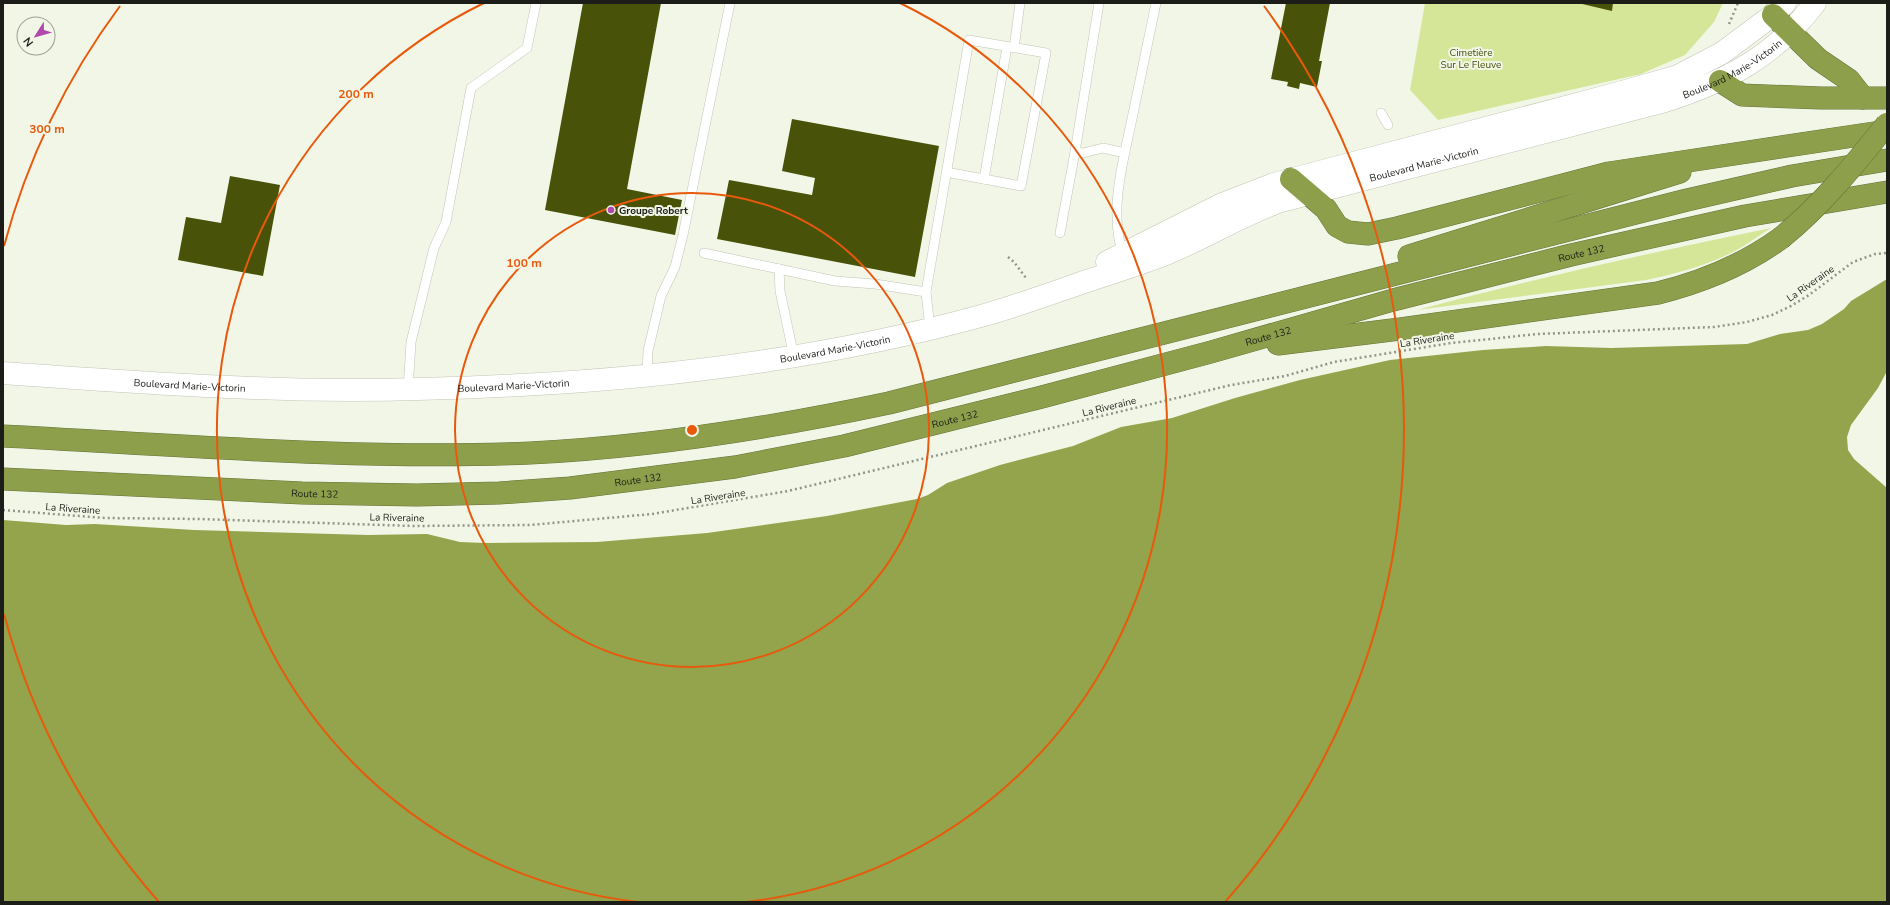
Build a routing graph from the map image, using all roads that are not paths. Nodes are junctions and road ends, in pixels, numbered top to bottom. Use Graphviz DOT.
graph roads {
  1 [pos="536,3"];
  2 [pos="730,3"];
  3 [pos="1020,3"];
  4 [pos="1100,3"];
  5 [pos="1156,3"];
  6 [pos="1815,3"];
  7 [pos="1779,9"];
  8 [pos="1790,32"];
  9 [pos="1011,48"];
  10 [pos="1720,81"];
  11 [pos="1863,98"];
  12 [pos="1887,98"];
  13 [pos="1381,113"];
  14 [pos="1887,124"];
  15 [pos="1388,125"];
  16 [pos="1887,131"];
  17 [pos="1075,152"];
  18 [pos="1740,152"];
  19 [pos="1125,153"];
  20 [pos="1420,154"];
  21 [pos="1887,160"];
  22 [pos="1391,162"];
  23 [pos="946,172"];
  24 [pos="984,179"];
  25 [pos="1282,188"];
  26 [pos="1887,192"];
  27 [pos="1321,198"];
  28 [pos="1060,233"];
  29 [pos="704,253"];
  30 [pos="1125,261"];
  31 [pos="779,269"];
  32 [pos="926,292"];
  33 [pos="930,329"];
  34 [pos="1149,336"];
  35 [pos="1211,352"];
  36 [pos="794,357"];
  37 [pos="3,373"];
  38 [pos="647,376"];
  39 [pos="408,390"];
  40 [pos="3,436"];
  41 [pos="3,479"];
  1 -- 39 [label="lane"];
  2 -- 38 [label="lane"];
  3 -- 9 [label="lane"];
  4 -- 17 [label="lane"];
  5 -- 19 [label="lane"];
  6 -- 8 [label="street, Boulevard Marie-Victorin"];
  7 -- 8 [label="highway"];
  7 -- 20 [label="street, Boulevard Marie-Victorin"];
  8 -- 10 [label="street, Boulevard Marie-Victorin"];
  8 -- 11 [label="highway"];
  9 -- 23 [label="lane"];
  9 -- 24 [label="lane"];
  9 -- 24 [label="lane"];
  10 -- 11 [label="highway"];
  10 -- 20 [label="street, Boulevard Marie-Victorin"];
  11 -- 12 [label="highway"];
  13 -- 15 [label="lane"];
  14 -- 35 [label="highway, bridge"];
  16 -- 18 [label="highway"];
  17 -- 19 [label="lane"];
  17 -- 28 [label="lane"];
  18 -- 27 [label="highway"];
  18 -- 34 [label="highway"];
  19 -- 30 [label="lane"];
  20 -- 22 [label="street, Boulevard Marie-Victorin"];
  21 -- 34 [label="highway"];
  22 -- 25 [label="street, Boulevard Marie-Victorin"];
  22 -- 27 [label="street, Boulevard Marie-Victorin"];
  23 -- 24 [label="lane"];
  23 -- 32 [label="lane"];
  25 -- 27 [label="highway"];
  25 -- 30 [label="street, Boulevard Marie-Victorin"];
  26 -- 35 [label="highway, Route 132"];
  29 -- 31 [label="lane"];
  30 -- 33 [label="street, Boulevard Marie-Victorin"];
  31 -- 32 [label="lane"];
  31 -- 36 [label="lane"];
  32 -- 33 [label="lane"];
  33 -- 36 [label="street, Boulevard Marie-Victorin"];
  34 -- 40 [label="highway"];
  35 -- 41 [label="highway, Route 132"];
  36 -- 38 [label="street, Boulevard Marie-Victorin"];
  37 -- 39 [label="street, Boulevard Marie-Victorin"];
  38 -- 39 [label="street, Boulevard Marie-Victorin"];
}
